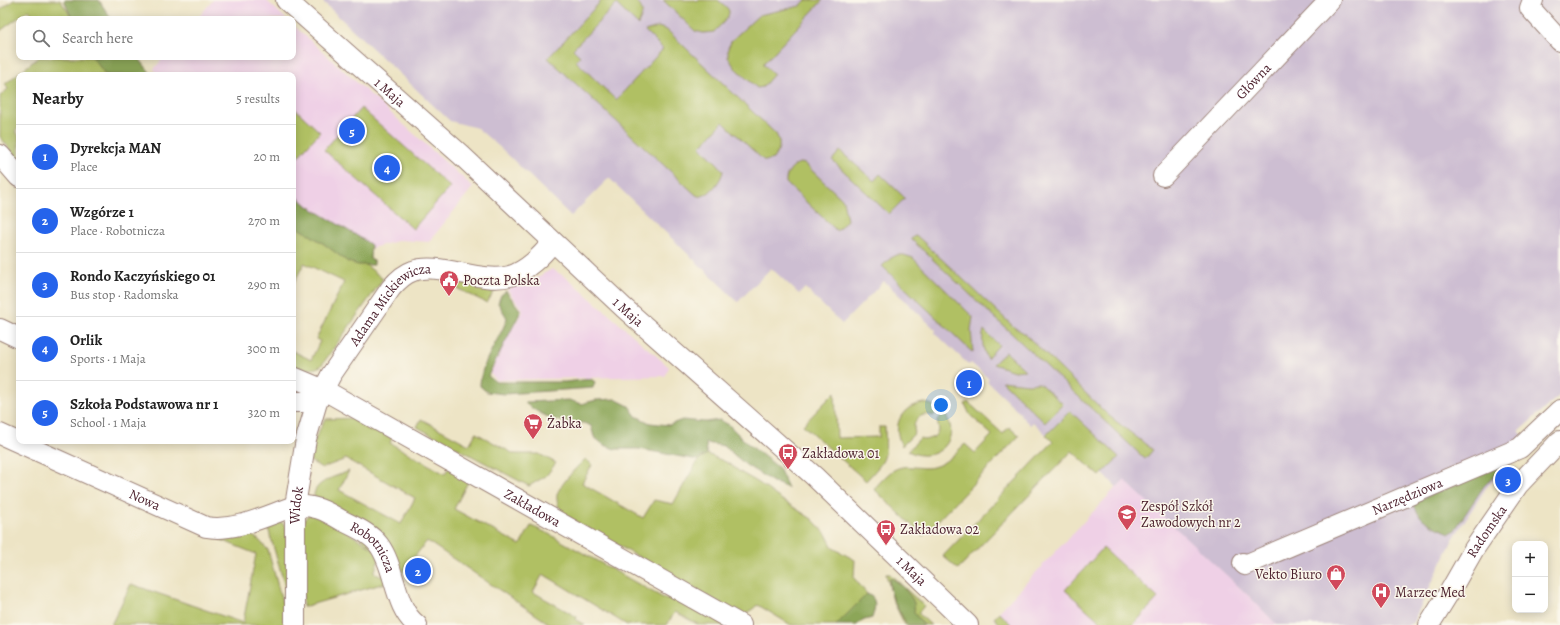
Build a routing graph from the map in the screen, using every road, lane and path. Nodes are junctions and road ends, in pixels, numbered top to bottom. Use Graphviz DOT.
graph roads {
  1 [pos="286,0"];
  2 [pos="1330,0"];
  3 [pos="1533,0"];
  4 [pos="1560,41"];
  5 [pos="0,155"];
  6 [pos="1169,170"];
  7 [pos="16,174"];
  8 [pos="553,242"];
  9 [pos="0,329"];
  10 [pos="16,337"];
  11 [pos="296,379"];
  12 [pos="320,396"];
  13 [pos="296,401"];
  14 [pos="1560,410"];
  15 [pos="0,434"];
  16 [pos="16,441"];
  17 [pos="1560,441"];
  18 [pos="22,444"];
  19 [pos="295,506"];
  20 [pos="1243,563"];
  21 [pos="1450,591"];
  22 [pos="295,625"];
  23 [pos="417,625"];
  24 [pos="741,625"];
  25 [pos="968,625"];
  26 [pos="1429,625"];
  27 [pos="1442,625"];
  1 -- 8 [label="street, 1 Maja"];
  2 -- 6 [label="street, Główna"];
  3 -- 4 [label="street"];
  5 -- 7 [label="street"];
  8 -- 12 [label="street, Adama Mickiewicza"];
  8 -- 25 [label="street, 1 Maja"];
  9 -- 10 [label="street"];
  11 -- 12 [label="street"];
  12 -- 13 [label="street"];
  12 -- 19 [label="street, Widok"];
  12 -- 24 [label="street, Zakładowa"];
  14 -- 20 [label="street, Narzędziowa"];
  15 -- 16 [label="street, Nowa"];
  17 -- 21 [label="street, Radomska"];
  18 -- 19 [label="street, Nowa"];
  19 -- 22 [label="street, Widok"];
  19 -- 23 [label="street, Robotnicza"];
  21 -- 26 [label="street, Radomska"];
  21 -- 27 [label="street, Radomska"];
}
